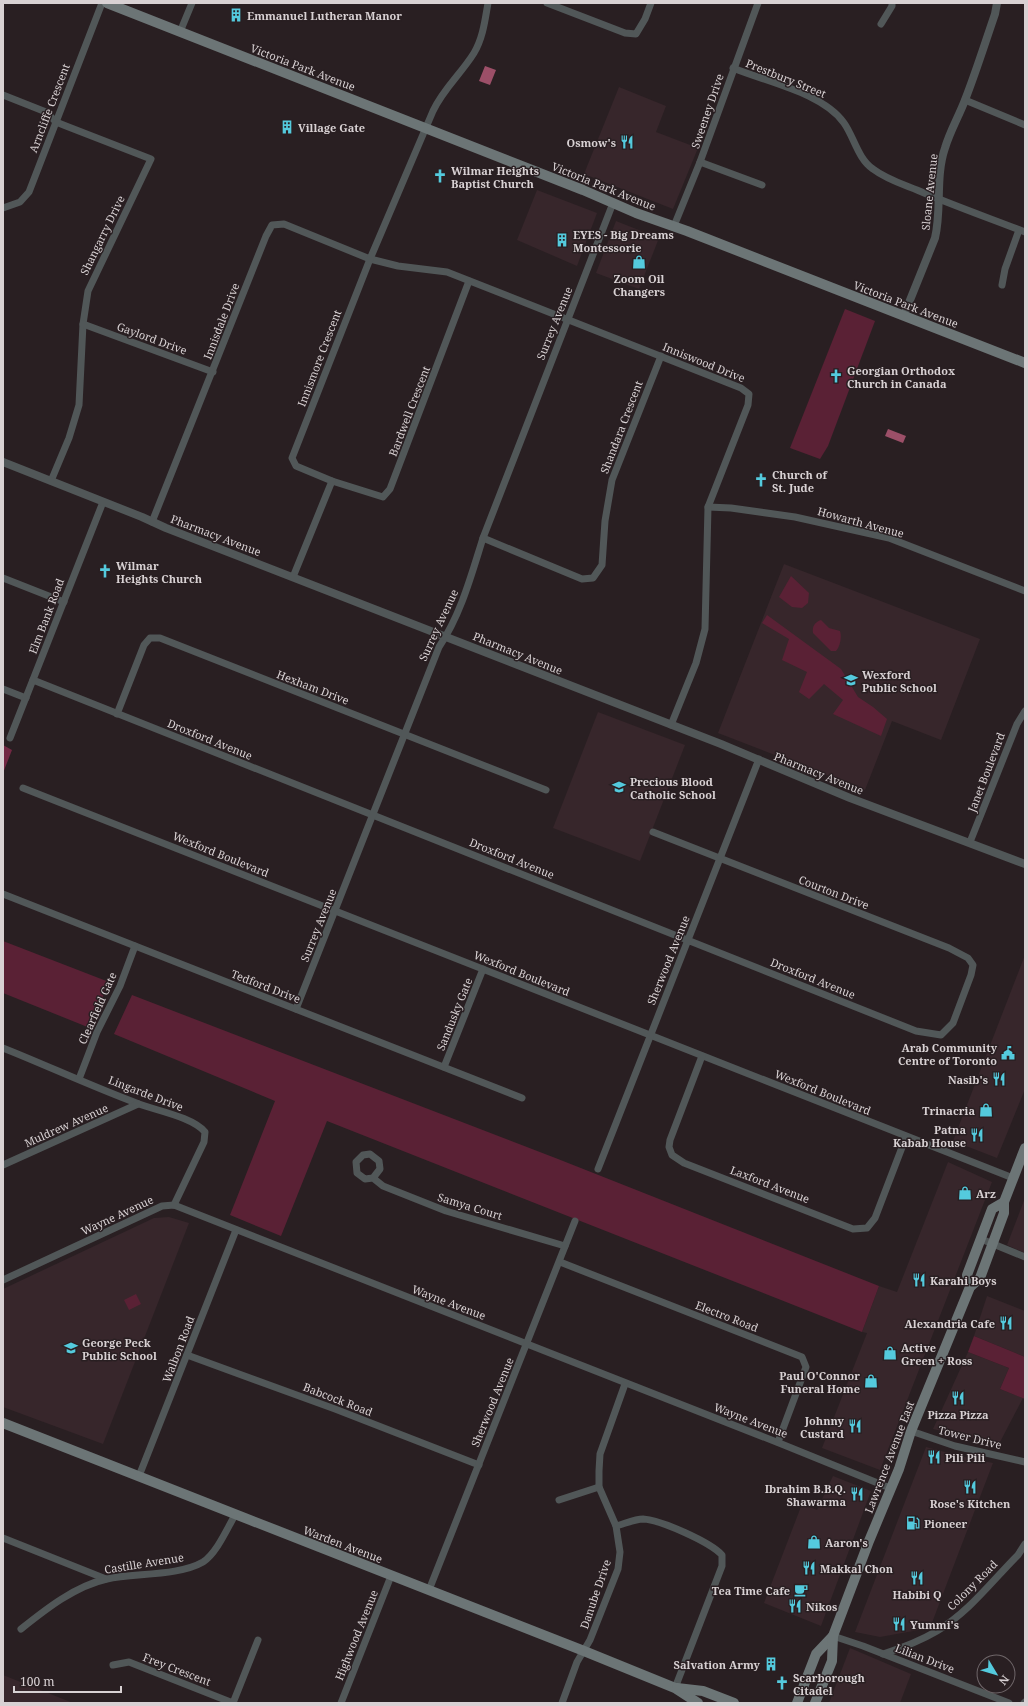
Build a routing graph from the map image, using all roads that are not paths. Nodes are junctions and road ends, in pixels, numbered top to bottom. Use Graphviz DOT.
graph roads {
  1 [pos="102,3"];
  2 [pos="107,3"];
  3 [pos="192,3"];
  4 [pos="488,3"];
  5 [pos="547,3"];
  6 [pos="651,3"];
  7 [pos="758,3"];
  8 [pos="892,3"];
  9 [pos="997,3"];
  10 [pos="881,24"];
  11 [pos="180,32"];
  12 [pos="733,68"];
  13 [pos="3,95"];
  14 [pos="965,100"];
  15 [pos="56,122"];
  16 [pos="1025,125"];
  17 [pos="426,128"];
  18 [pos="700,162"];
  19 [pos="762,185"];
  20 [pos="938,199"];
  21 [pos="613,203"];
  22 [pos="3,208"];
  23 [pos="674,226"];
  24 [pos="1022,231"];
  25 [pos="370,258"];
  26 [pos="470,281"];
  27 [pos="1002,285"];
  28 [pos="904,315"];
  29 [pos="567,319"];
  30 [pos="83,324"];
  31 [pos="661,356"];
  32 [pos="1025,363"];
  33 [pos="213,372"];
  34 [pos="3,462"];
  35 [pos="50,481"];
  36 [pos="332,481"];
  37 [pos="103,502"];
  38 [pos="708,507"];
  39 [pos="152,522"];
  40 [pos="483,538"];
  41 [pos="294,576"];
  42 [pos="3,578"];
  43 [pos="1025,591"];
  44 [pos="64,602"];
  45 [pos="446,636"];
  46 [pos="32,680"];
  47 [pos="3,689"];
  48 [pos="26,698"];
  49 [pos="1025,711"];
  50 [pos="117,714"];
  51 [pos="671,725"];
  52 [pos="405,734"];
  53 [pos="10,738"];
  54 [pos="759,759"];
  55 [pos="23,788"];
  56 [pos="546,790"];
  57 [pos="373,815"];
  58 [pos="653,832"];
  59 [pos="970,842"];
  60 [pos="720,859"];
  61 [pos="1025,864"];
  62 [pos="3,894"];
  63 [pos="335,911"];
  64 [pos="688,940"];
  65 [pos="135,946"];
  66 [pos="483,969"];
  67 [pos="963,996"];
  68 [pos="296,1009"];
  69 [pos="650,1035"];
  70 [pos="3,1048"];
  71 [pos="702,1056"];
  72 [pos="444,1067"];
  73 [pos="79,1079"];
  74 [pos="522,1098"];
  75 [pos="138,1104"];
  76 [pos="906,1137"];
  77 [pos="1025,1148"];
  78 [pos="3,1165"];
  79 [pos="598,1169"];
  80 [pos="373,1178"];
  81 [pos="1013,1178"];
  82 [pos="1004,1202"];
  83 [pos="174,1205"];
  84 [pos="575,1221"];
  85 [pos="236,1230"];
  86 [pos="981,1239"];
  87 [pos="992,1244"];
  88 [pos="565,1246"];
  89 [pos="1025,1257"];
  90 [pos="560,1262"];
  91 [pos="3,1280"];
  92 [pos="970,1287"];
  93 [pos="527,1345"];
  94 [pos="187,1355"];
  95 [pos="626,1384"];
  96 [pos="3,1423"];
  97 [pos="911,1431"];
  98 [pos="778,1442"];
  99 [pos="1025,1462"];
  100 [pos="479,1465"];
  101 [pos="139,1476"];
  102 [pos="599,1487"];
  103 [pos="890,1488"];
  104 [pos="559,1500"];
  105 [pos="235,1515"];
  106 [pos="616,1526"];
  107 [pos="3,1538"];
  108 [pos="1025,1544"];
  109 [pos="392,1576"];
  110 [pos="106,1579"];
  111 [pos="430,1590"];
  112 [pos="22,1629"];
  113 [pos="833,1636"];
  114 [pos="258,1640"];
  115 [pos="584,1651"];
  116 [pos="883,1654"];
  117 [pos="113,1665"];
  118 [pos="675,1688"];
  119 [pos="233,1703"];
  120 [pos="341,1703"];
  121 [pos="562,1703"];
  122 [pos="698,1703"];
  123 [pos="734,1703"];
  124 [pos="797,1703"];
  125 [pos="815,1703"];
  126 [pos="1009,1703"];
  1 -- 15 [label="street, Arncliffe Crescent"];
  2 -- 11 [label="main road, Victoria Park Avenue"];
  3 -- 11 [label="street"];
  4 -- 17 [label="street, Innismore Crescent"];
  5 -- 6 [label="street"];
  7 -- 12 [label="street, Sweeney Drive"];
  8 -- 10 [label="street"];
  9 -- 14 [label="street, Sloane Avenue"];
  11 -- 17 [label="main road, Victoria Park Avenue"];
  12 -- 18 [label="street, Sweeney Drive"];
  12 -- 20 [label="street, Prestbury Street"];
  13 -- 15 [label="street, Shangarry Drive"];
  14 -- 16 [label="street"];
  14 -- 20 [label="street, Sloane Avenue"];
  15 -- 22 [label="street, Arncliffe Crescent"];
  15 -- 30 [label="street, Shangarry Drive"];
  17 -- 21 [label="main road, Victoria Park Avenue"];
  17 -- 25 [label="street, Innismore Crescent"];
  18 -- 19 [label="street"];
  18 -- 23 [label="street, Sweeney Drive"];
  20 -- 24 [label="street, Prestbury Street"];
  20 -- 28 [label="street, Sloane Avenue"];
  21 -- 23 [label="main road, Victoria Park Avenue"];
  21 -- 29 [label="street, Surrey Avenue"];
  23 -- 28 [label="main road, Victoria Park Avenue"];
  24 -- 27 [label="street"];
  25 -- 26 [label="street, Inniswood Drive"];
  25 -- 33 [label="street, Innisdale Drive"];
  25 -- 36 [label="street, Innismore Crescent"];
  26 -- 29 [label="street, Inniswood Drive"];
  26 -- 36 [label="street, Bardwell Crescent"];
  28 -- 32 [label="main road, Victoria Park Avenue"];
  29 -- 31 [label="street, Inniswood Drive"];
  29 -- 40 [label="street, Surrey Avenue"];
  30 -- 33 [label="street, Gaylord Drive"];
  30 -- 35 [label="street, Shangarry Drive"];
  31 -- 38 [label="street, Inniswood Drive"];
  31 -- 40 [label="street, Shandara Crescent"];
  33 -- 39 [label="street, Innisdale Drive"];
  34 -- 35 [label="street, Pharmacy Avenue"];
  35 -- 37 [label="street, Pharmacy Avenue"];
  36 -- 41 [label="street"];
  37 -- 39 [label="street, Pharmacy Avenue"];
  37 -- 44 [label="street, Elm Bank Road"];
  38 -- 43 [label="street, Howarth Avenue"];
  38 -- 51 [label="street, Inniswood Drive"];
  39 -- 41 [label="street, Pharmacy Avenue"];
  40 -- 45 [label="street, Surrey Avenue"];
  41 -- 45 [label="street, Pharmacy Avenue"];
  42 -- 44 [label="street"];
  44 -- 46 [label="street, Elm Bank Road"];
  45 -- 51 [label="street, Pharmacy Avenue"];
  45 -- 52 [label="street, Surrey Avenue"];
  46 -- 48 [label="street, Elm Bank Road"];
  46 -- 50 [label="street, Droxford Avenue"];
  47 -- 48 [label="street"];
  48 -- 53 [label="street, Elm Bank Road"];
  49 -- 59 [label="street, Janet Boulevard"];
  50 -- 52 [label="street, Hexham Drive"];
  50 -- 57 [label="street, Droxford Avenue"];
  51 -- 54 [label="street, Pharmacy Avenue"];
  52 -- 56 [label="street, Hexham Drive"];
  52 -- 57 [label="street, Surrey Avenue"];
  54 -- 59 [label="street, Pharmacy Avenue"];
  54 -- 60 [label="street, Sherwood Avenue"];
  55 -- 63 [label="street, Wexford Boulevard"];
  57 -- 63 [label="street, Surrey Avenue"];
  57 -- 64 [label="street, Droxford Avenue"];
  58 -- 60 [label="street, Courton Drive"];
  59 -- 61 [label="street, Pharmacy Avenue"];
  60 -- 64 [label="street, Sherwood Avenue"];
  60 -- 67 [label="street, Courton Drive"];
  62 -- 65 [label="street, Tedford Drive"];
  63 -- 66 [label="street, Wexford Boulevard"];
  63 -- 68 [label="street, Surrey Avenue"];
  64 -- 67 [label="street, Droxford Avenue"];
  64 -- 69 [label="street, Sherwood Avenue"];
  65 -- 68 [label="street, Tedford Drive"];
  65 -- 73 [label="street, Clearfield Gate"];
  66 -- 69 [label="street, Wexford Boulevard"];
  66 -- 72 [label="street, Sandusky Gate"];
  68 -- 72 [label="street, Tedford Drive"];
  69 -- 71 [label="street, Wexford Boulevard"];
  69 -- 79 [label="street, Sherwood Avenue"];
  70 -- 73 [label="street, Lingarde Drive"];
  71 -- 76 [label="street, Wexford Boulevard"];
  71 -- 76 [label="street, Laxford Avenue"];
  72 -- 74 [label="street, Tedford Drive"];
  73 -- 75 [label="street, Lingarde Drive"];
  75 -- 78 [label="street, Muldrew Avenue"];
  75 -- 83 [label="street, Lingarde Drive"];
  76 -- 81 [label="street, Wexford Boulevard"];
  77 -- 81 [label="main road, Lawrence Avenue East"];
  80 -- 88 [label="street, Samya Court"];
  81 -- 82 [label="main road, Lawrence Avenue East"];
  82 -- 86 [label="main road, Lawrence Avenue East"];
  82 -- 87 [label="main road, Lawrence Avenue East"];
  83 -- 85 [label="street, Wayne Avenue"];
  83 -- 91 [label="street, Wayne Avenue"];
  84 -- 88 [label="street, Sherwood Avenue"];
  85 -- 93 [label="street, Wayne Avenue"];
  85 -- 94 [label="street, Walbon Road"];
  86 -- 87 [label="street"];
  86 -- 92 [label="main road, Lawrence Avenue East"];
  87 -- 89 [label="street"];
  87 -- 92 [label="main road, Lawrence Avenue East"];
  88 -- 90 [label="street, Sherwood Avenue"];
  90 -- 93 [label="street, Sherwood Avenue"];
  90 -- 98 [label="street, Electro Road"];
  92 -- 97 [label="main road, Lawrence Avenue East"];
  93 -- 95 [label="street, Wayne Avenue"];
  93 -- 100 [label="street, Sherwood Avenue"];
  94 -- 100 [label="street, Babcock Road"];
  94 -- 101 [label="street, Walbon Road"];
  95 -- 98 [label="street, Wayne Avenue"];
  95 -- 102 [label="street, Danube Drive"];
  96 -- 101 [label="main road, Warden Avenue"];
  97 -- 99 [label="street, Tower Drive"];
  97 -- 103 [label="main road, Lawrence Avenue East"];
  98 -- 103 [label="street, Wayne Avenue"];
  100 -- 111 [label="street, Sherwood Avenue"];
  101 -- 105 [label="main road, Warden Avenue"];
  102 -- 104 [label="street"];
  102 -- 106 [label="street, Danube Drive"];
  103 -- 113 [label="main road, Lawrence Avenue East"];
  105 -- 109 [label="main road, Warden Avenue"];
  105 -- 110 [label="street, Castille Avenue"];
  106 -- 115 [label="street, Danube Drive"];
  106 -- 118 [label="street"];
  107 -- 110 [label="street"];
  108 -- 116 [label="street, Colony Road"];
  109 -- 111 [label="main road, Warden Avenue"];
  109 -- 120 [label="street, Highwood Avenue"];
  110 -- 112 [label="street, Castille Avenue"];
  111 -- 115 [label="main road, Warden Avenue"];
  113 -- 116 [label="street, Lilian Drive"];
  113 -- 124 [label="main road, Lawrence Avenue East"];
  113 -- 125 [label="main road, Lawrence Avenue East"];
  114 -- 119 [label="street"];
  115 -- 118 [label="main road, Warden Avenue"];
  115 -- 121 [label="street"];
  116 -- 126 [label="street, Lilian Drive"];
  117 -- 119 [label="street, Frey Crescent"];
  118 -- 122 [label="main road, Warden Avenue"];
  118 -- 123 [label="main road, Warden Avenue"];
}
